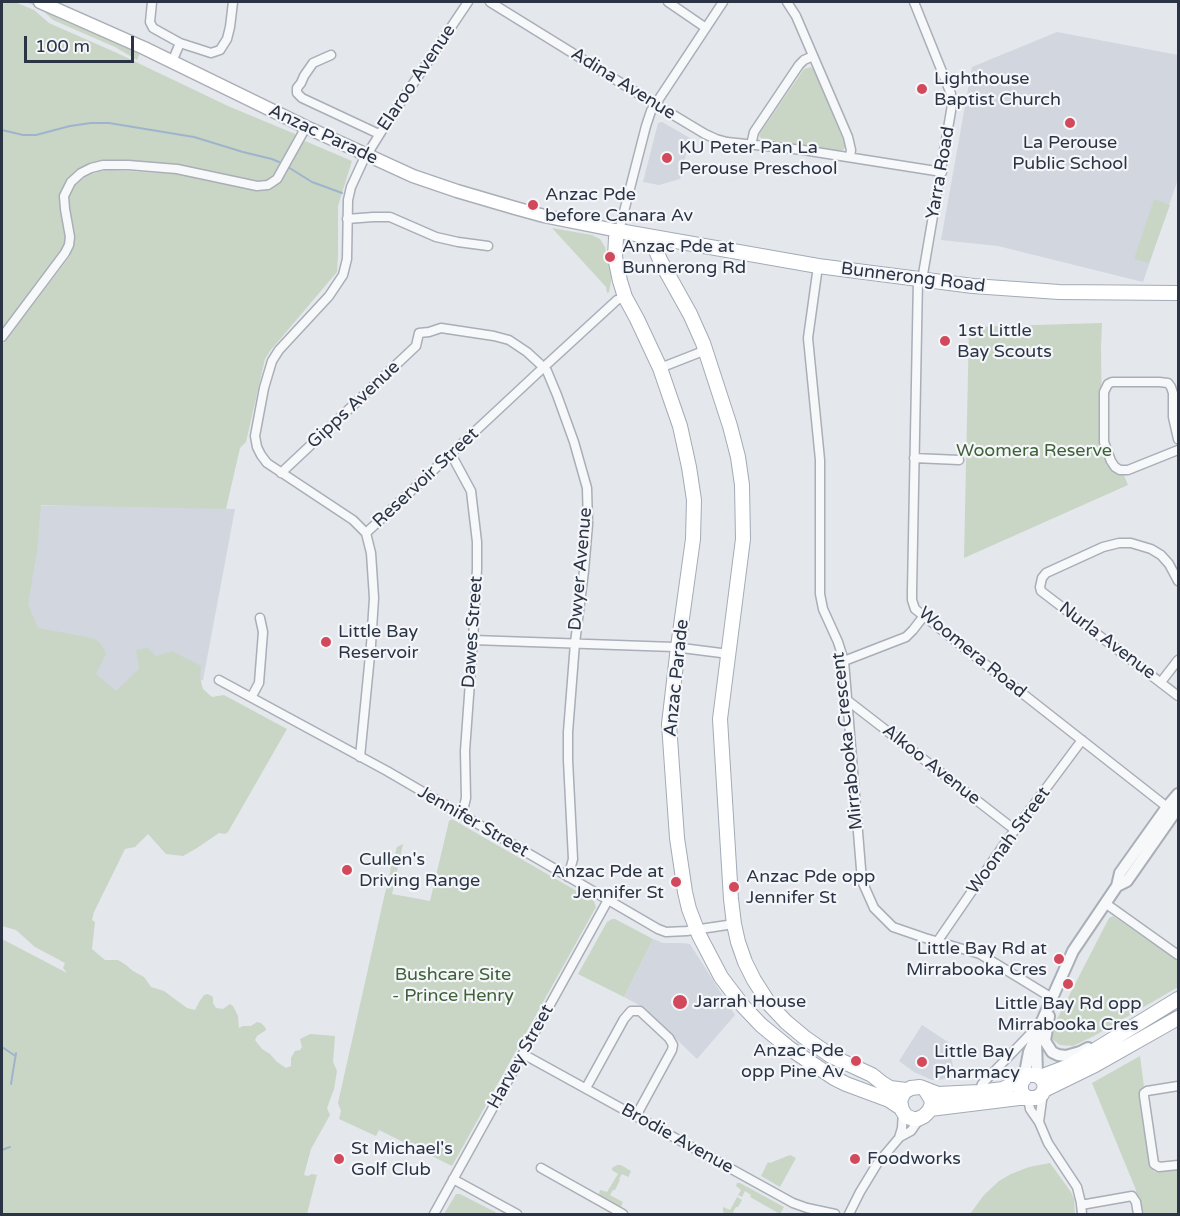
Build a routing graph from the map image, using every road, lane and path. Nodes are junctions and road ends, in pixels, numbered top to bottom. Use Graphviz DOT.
graph roads {
  1 [pos="40,2"];
  2 [pos="152,2"];
  3 [pos="233,2"];
  4 [pos="468,2"];
  5 [pos="490,2"];
  6 [pos="668,2"];
  7 [pos="723,2"];
  8 [pos="787,2"];
  9 [pos="914,2"];
  10 [pos="706,28"];
  11 [pos="180,43"];
  12 [pos="331,55"];
  13 [pos="813,56"];
  14 [pos="172,62"];
  15 [pos="655,104"];
  16 [pos="306,127"];
  17 [pos="379,134"];
  18 [pos="752,145"];
  19 [pos="365,155"];
  20 [pos="850,157"];
  21 [pos="942,172"];
  22 [pos="347,219"];
  23 [pos="596,226"];
  24 [pos="619,231"];
  25 [pos="650,237"];
  26 [pos="488,246"];
  27 [pos="615,257"];
  28 [pos="818,266"];
  29 [pos="920,280"];
  30 [pos="1179,293"];
  31 [pos="625,297"];
  32 [pos="419,333"];
  33 [pos="2,337"];
  34 [pos="706,350"];
  35 [pos="544,367"];
  36 [pos="660,368"];
  37 [pos="1179,440"];
  38 [pos="1179,450"];
  39 [pos="451,454"];
  40 [pos="914,458"];
  41 [pos="959,460"];
  42 [pos="281,473"];
  43 [pos="366,533"];
  44 [pos="1179,581"];
  45 [pos="923,616"];
  46 [pos="260,618"];
  47 [pos="473,640"];
  48 [pos="575,643"];
  49 [pos="678,647"];
  50 [pos="729,654"];
  51 [pos="1179,660"];
  52 [pos="844,662"];
  53 [pos="219,680"];
  54 [pos="1161,682"];
  55 [pos="252,696"];
  56 [pos="1179,696"];
  57 [pos="847,700"];
  58 [pos="1082,740"];
  59 [pos="360,757"];
  60 [pos="1179,794"];
  61 [pos="1173,809"];
  62 [pos="462,815"];
  63 [pos="1015,830"];
  64 [pos="568,877"];
  65 [pos="608,900"];
  66 [pos="1105,903"];
  67 [pos="734,924"];
  68 [pos="697,930"];
  69 [pos="937,942"];
  70 [pos="1179,955"];
  71 [pos="1052,998"];
  72 [pos="1179,999"];
  73 [pos="1179,1018"];
  74 [pos="1041,1023"];
  75 [pos="1127,1030"];
  76 [pos="523,1054"];
  77 [pos="1035,1082"];
  78 [pos="1179,1086"];
  79 [pos="586,1088"];
  80 [pos="906,1090"];
  81 [pos="926,1091"];
  82 [pos="979,1092"];
  83 [pos="1028,1098"];
  84 [pos="902,1110"];
  85 [pos="925,1114"];
  86 [pos="636,1116"];
  87 [pos="1040,1122"];
  88 [pos="899,1138"];
  89 [pos="1179,1165"];
  90 [pos="541,1168"];
  91 [pos="453,1179"];
  92 [pos="1082,1210"];
  93 [pos="434,1215"];
  94 [pos="517,1215"];
  95 [pos="623,1215"];
  96 [pos="835,1215"];
  97 [pos="849,1215"];
  98 [pos="1138,1215"];
  1 -- 14 [label="main road, Anzac Parade"];
  2 -- 11 [label="street"];
  3 -- 11 [label="street"];
  4 -- 17 [label="street, Elaroo Avenue"];
  5 -- 15 [label="street, Adina Avenue"];
  6 -- 10 [label="street"];
  7 -- 10 [label="street"];
  8 -- 13 [label="street"];
  9 -- 21 [label="street, Yarra Road"];
  10 -- 15 [label="street"];
  11 -- 14 [label="street"];
  12 -- 17 [label="street"];
  13 -- 18 [label="street"];
  13 -- 20 [label="street"];
  14 -- 16 [label="main road, Anzac Parade"];
  15 -- 18 [label="street, Adina Avenue"];
  15 -- 24 [label="street"];
  16 -- 19 [label="main road, Anzac Parade"];
  16 -- 33 [label="street"];
  17 -- 19 [label="street, Elaroo Avenue"];
  18 -- 20 [label="street, Adina Avenue"];
  19 -- 22 [label="street, Elaroo Avenue"];
  19 -- 23 [label="main road, Anzac Parade"];
  20 -- 21 [label="street, Adina Avenue"];
  21 -- 29 [label="street, Yarra Road"];
  22 -- 26 [label="street"];
  22 -- 42 [label="street, Elaroo Avenue"];
  23 -- 24 [label="main road, Anzac Parade"];
  23 -- 27 [label="main road"];
  24 -- 25 [label="main road, Anzac Parade"];
  24 -- 27 [label="main road, Anzac Parade"];
  25 -- 28 [label="main road, Bunnerong Road"];
  25 -- 34 [label="main road"];
  27 -- 31 [label="main road, Anzac Parade"];
  28 -- 29 [label="main road, Bunnerong Road"];
  28 -- 52 [label="street, Mirrabooka Crescent"];
  29 -- 30 [label="main road, Bunnerong Road"];
  29 -- 40 [label="street, Woomera Road"];
  31 -- 35 [label="street, Reservoir Street"];
  31 -- 36 [label="main road, Anzac Parade"];
  32 -- 35 [label="street, Dwyer Avenue"];
  32 -- 42 [label="street, Gipps Avenue"];
  34 -- 36 [label="street"];
  34 -- 50 [label="main road"];
  35 -- 39 [label="street, Reservoir Street"];
  35 -- 48 [label="street, Dwyer Avenue"];
  36 -- 49 [label="main road, Anzac Parade"];
  37 -- 38 [label="street"];
  39 -- 43 [label="street, Reservoir Street"];
  39 -- 47 [label="street, Dawes Street"];
  40 -- 41 [label="street"];
  40 -- 45 [label="street, Woomera Road"];
  42 -- 43 [label="street, Elaroo Avenue"];
  43 -- 59 [label="street, Reservoir Street"];
  44 -- 54 [label="street, Nurla Avenue"];
  45 -- 52 [label="street"];
  45 -- 58 [label="street, Woomera Road"];
  46 -- 55 [label="street"];
  47 -- 48 [label="street"];
  47 -- 62 [label="street, Dawes Street"];
  48 -- 49 [label="street"];
  48 -- 64 [label="street, Dwyer Avenue"];
  49 -- 50 [label="street"];
  49 -- 68 [label="main road, Anzac Parade"];
  50 -- 67 [label="main road"];
  51 -- 54 [label="street"];
  52 -- 57 [label="street, Mirrabooka Crescent"];
  53 -- 55 [label="street, Jennifer Street"];
  54 -- 56 [label="street, Nurla Avenue"];
  55 -- 59 [label="street, Jennifer Street"];
  57 -- 63 [label="street, Alkoo Avenue"];
  57 -- 69 [label="street, Mirrabooka Crescent"];
  58 -- 61 [label="street, Woomera Road"];
  58 -- 63 [label="street, Woonah Street"];
  59 -- 62 [label="street, Jennifer Street"];
  60 -- 61 [label="street"];
  61 -- 66 [label="street"];
  62 -- 64 [label="street, Jennifer Street"];
  63 -- 69 [label="street, Woonah Street"];
  64 -- 65 [label="street, Jennifer Street"];
  65 -- 68 [label="street, Jennifer Street"];
  65 -- 76 [label="street, Harvey Street"];
  66 -- 70 [label="street"];
  66 -- 71 [label="street"];
  67 -- 68 [label="street, Jennifer Street"];
  67 -- 80 [label="main road"];
  68 -- 84 [label="main road, Anzac Parade"];
  69 -- 71 [label="street, Mirrabooka Crescent"];
  71 -- 74 [label="street"];
  71 -- 75 [label="street"];
  72 -- 75 [label="main road"];
  73 -- 77 [label="main road"];
  74 -- 77 [label="street"];
  74 -- 82 [label="street"];
  75 -- 77 [label="main road"];
  76 -- 79 [label="street, Brodie Avenue"];
  76 -- 91 [label="street, Harvey Street"];
  77 -- 82 [label="main road"];
  77 -- 83 [label="main road"];
  77 -- 83 [label="main road"];
  77 -- 87 [label="street"];
  78 -- 89 [label="street"];
  79 -- 86 [label="street, Brodie Avenue"];
  79 -- 86 [label="street"];
  80 -- 81 [label="main road"];
  80 -- 84 [label="main road"];
  81 -- 82 [label="main road"];
  81 -- 85 [label="main road"];
  83 -- 85 [label="main road"];
  83 -- 87 [label="street"];
  84 -- 85 [label="main road"];
  84 -- 88 [label="street"];
  85 -- 88 [label="street"];
  86 -- 96 [label="street, Brodie Avenue"];
  87 -- 92 [label="street"];
  88 -- 97 [label="street"];
  90 -- 95 [label="street"];
  91 -- 93 [label="street, Harvey Street"];
  91 -- 94 [label="street"];
  92 -- 98 [label="street"];
}
